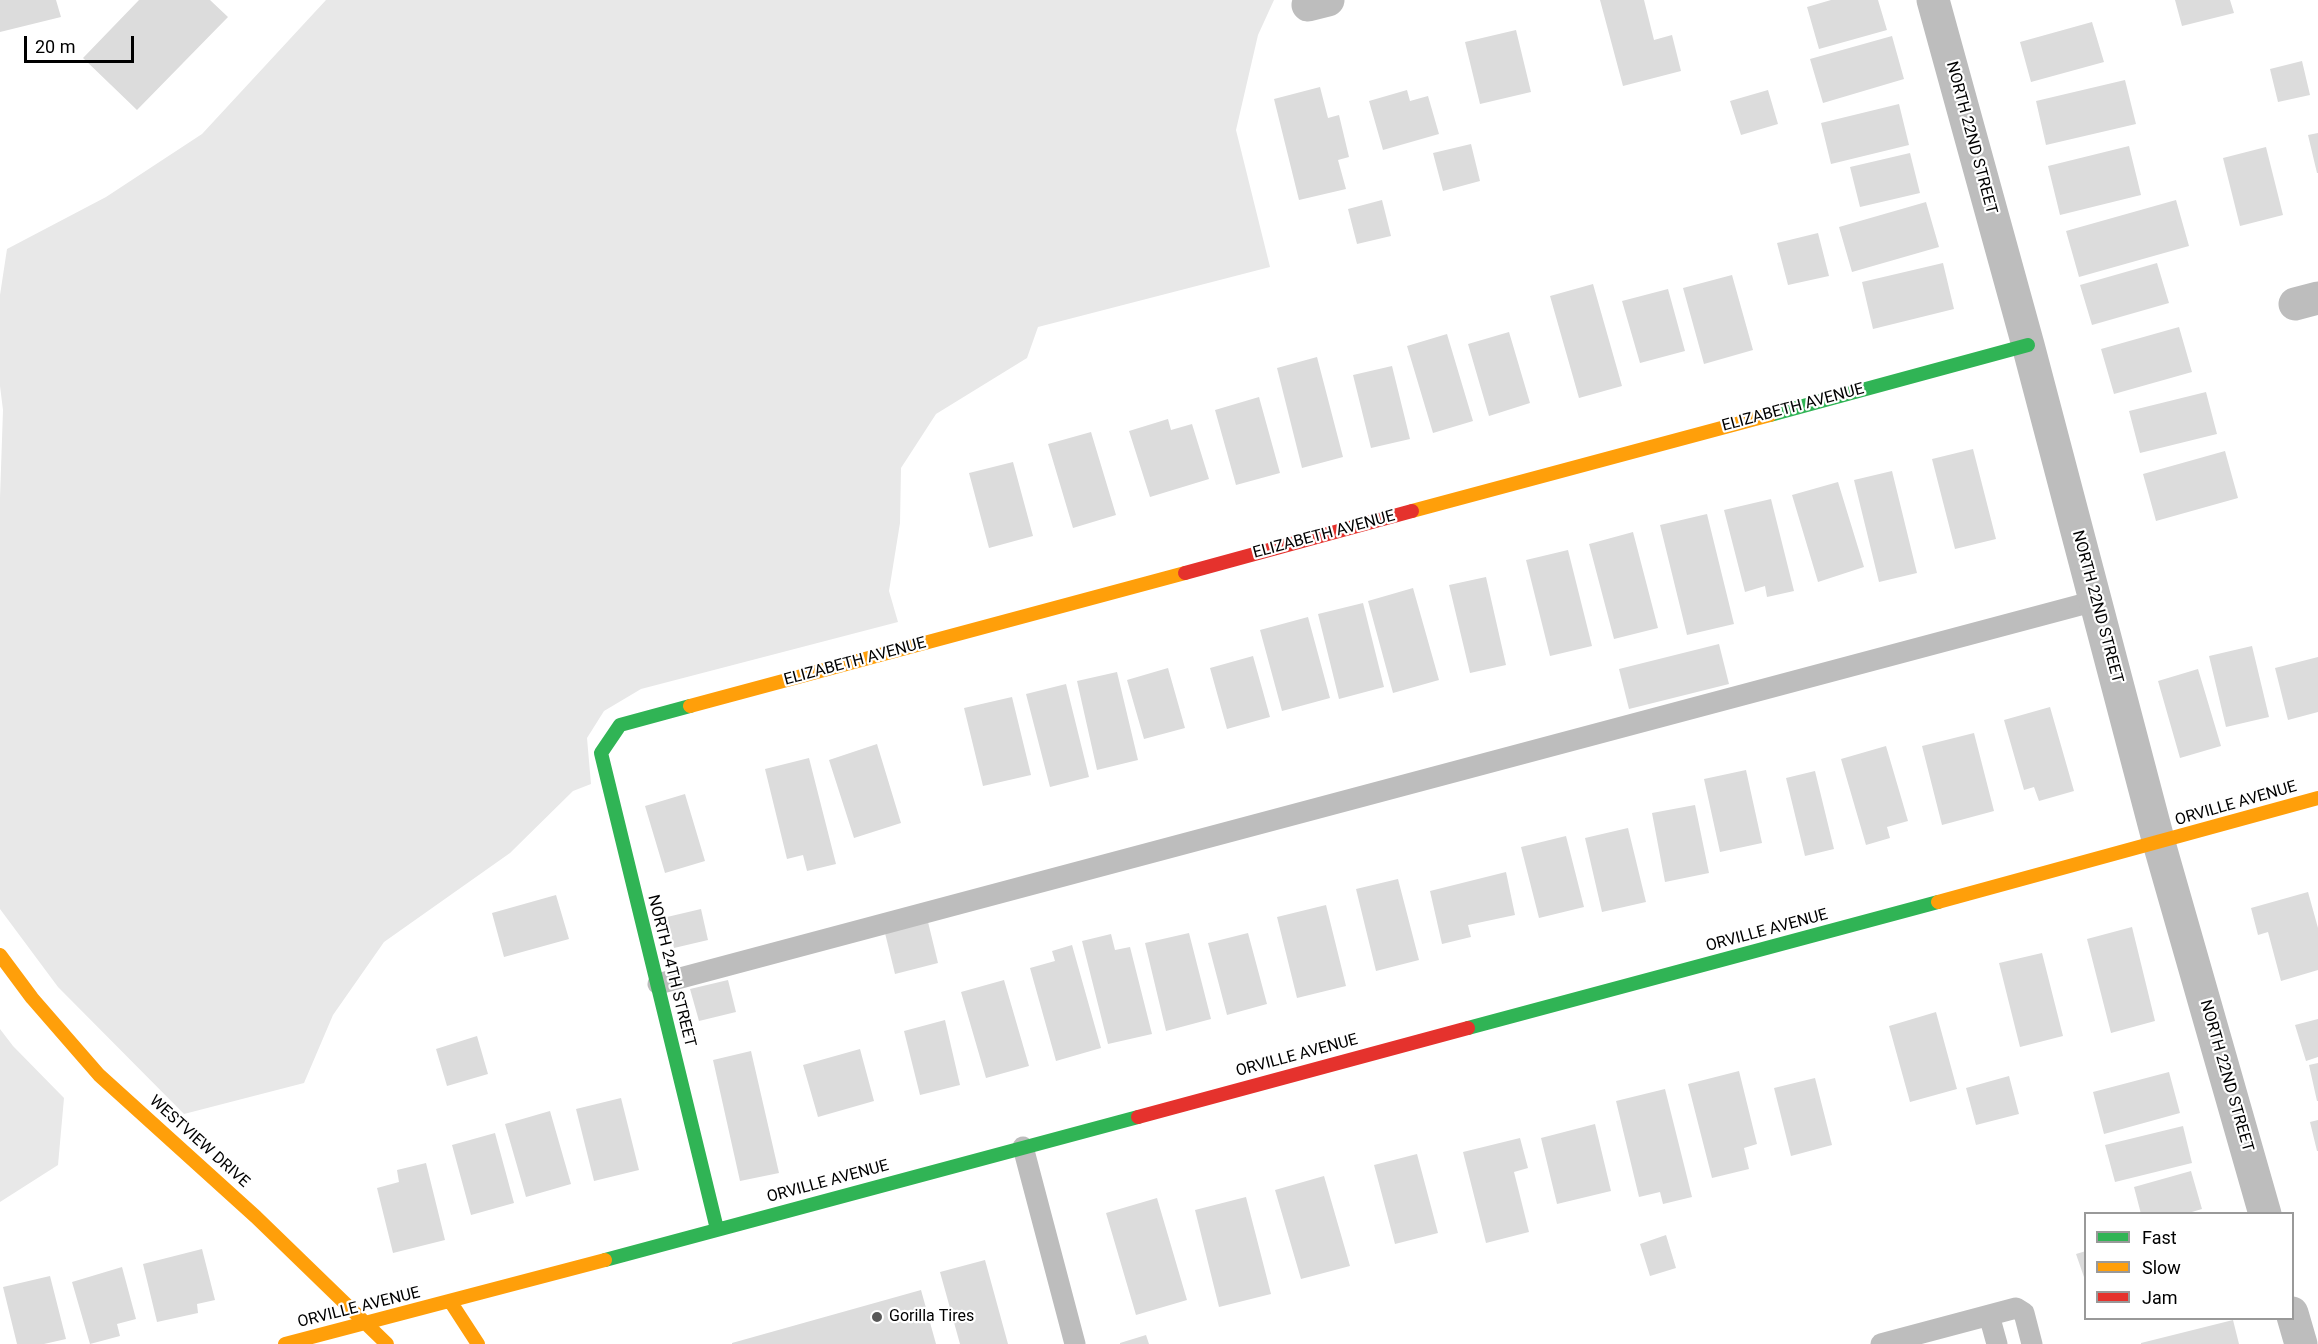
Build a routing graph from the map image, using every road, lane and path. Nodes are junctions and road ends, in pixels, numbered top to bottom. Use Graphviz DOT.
graph roads {
  1 [pos="1933,0"];
  2 [pos="2028,345"];
  3 [pos="2095,601"];
  4 [pos="620,725"];
  5 [pos="2318,798"];
  6 [pos="2159,843"];
  7 [pos="0,955"];
  8 [pos="658,984"];
  9 [pos="1023,1147"];
  10 [pos="2264,1212"];
  11 [pos="717,1229"];
  12 [pos="450,1301"];
  13 [pos="1989,1315"];
  14 [pos="2294,1320"];
  15 [pos="366,1324"];
  16 [pos="290,1343"];
  17 [pos="387,1344"];
  18 [pos="478,1344"];
  19 [pos="1075,1344"];
  20 [pos="1881,1344"];
  21 [pos="1997,1344"];
  22 [pos="2032,1344"];
  23 [pos="2301,1344"];
  1 -- 2 [label="street, NORTH 22ND STREET"];
  2 -- 3 [label="street, NORTH 22ND STREET"];
  2 -- 4 [label="street, ELIZABETH AVENUE"];
  3 -- 6 [label="street, NORTH 22ND STREET"];
  3 -- 8 [label="lane"];
  4 -- 8 [label="street, NORTH 24TH STREET"];
  5 -- 6 [label="street, ORVILLE AVENUE"];
  6 -- 9 [label="street, ORVILLE AVENUE"];
  6 -- 10 [label="street, NORTH 22ND STREET"];
  7 -- 15 [label="street, WESTVIEW DRIVE"];
  8 -- 11 [label="street, NORTH 24TH STREET"];
  9 -- 11 [label="street, ORVILLE AVENUE"];
  9 -- 19 [label="lane"];
  11 -- 12 [label="street, ORVILLE AVENUE"];
  12 -- 15 [label="street, ORVILLE AVENUE"];
  12 -- 18 [label="street"];
  13 -- 20 [label="lane"];
  13 -- 21 [label="lane"];
  13 -- 22 [label="lane"];
  14 -- 23 [label="street"];
  15 -- 16 [label="street, ORVILLE AVENUE"];
  15 -- 17 [label="street, WESTVIEW DRIVE"];
}
